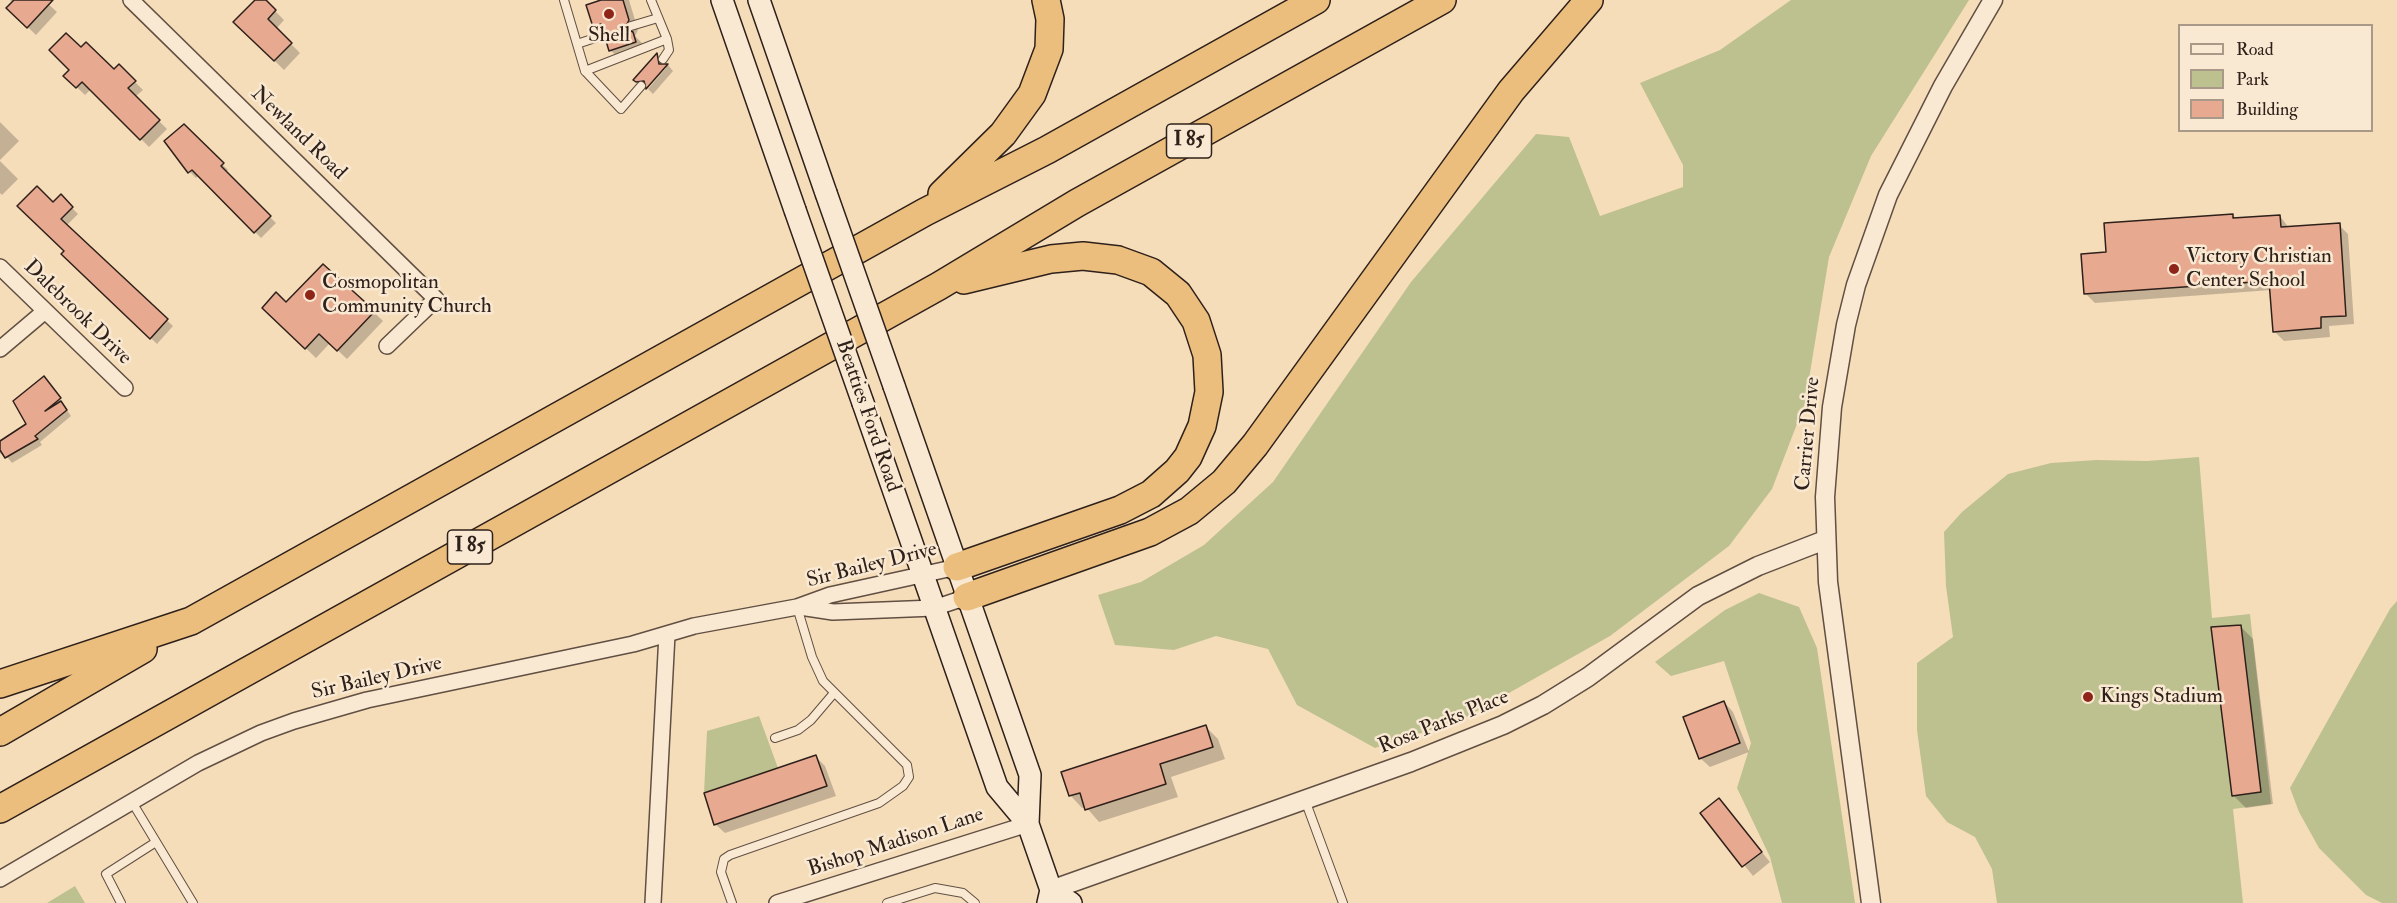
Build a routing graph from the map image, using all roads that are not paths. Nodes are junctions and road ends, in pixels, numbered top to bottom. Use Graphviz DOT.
graph roads {
  1 [pos="131,0"];
  2 [pos="565,0"];
  3 [pos="651,0"];
  4 [pos="722,0"];
  5 [pos="759,0"];
  6 [pos="1046,0"];
  7 [pos="1316,0"];
  8 [pos="1442,0"];
  9 [pos="1588,0"];
  10 [pos="1993,0"];
  11 [pos="658,18"];
  12 [pos="631,26"];
  13 [pos="604,35"];
  14 [pos="667,39"];
  15 [pos="577,44"];
  16 [pos="663,59"];
  17 [pos="585,71"];
  18 [pos="641,86"];
  19 [pos="924,212"];
  20 [pos="0,267"];
  21 [pos="939,286"];
  22 [pos="45,311"];
  23 [pos="387,346"];
  24 [pos="0,349"];
  25 [pos="125,388"];
  26 [pos="1825,540"];
  27 [pos="957,567"];
  28 [pos="923,576"];
  29 [pos="968,597"];
  30 [pos="796,607"];
  31 [pos="934,608"];
  32 [pos="190,621"];
  33 [pos="667,634"];
  34 [pos="0,684"];
  35 [pos="834,693"];
  36 [pos="0,732"];
  37 [pos="775,738"];
  38 [pos="1305,800"];
  39 [pos="132,802"];
  40 [pos="0,809"];
  41 [pos="1028,824"];
  42 [pos="156,842"];
  43 [pos="0,879"];
  44 [pos="1050,897"];
  45 [pos="973,902"];
  46 [pos="121,903"];
  47 [pos="193,903"];
  48 [pos="653,903"];
  49 [pos="732,903"];
  50 [pos="777,903"];
  51 [pos="887,903"];
  52 [pos="1071,903"];
  53 [pos="1342,903"];
  54 [pos="1871,903"];
  1 -- 23 [label="street, Newland Road"];
  2 -- 15 [label="lane"];
  3 -- 11 [label="lane"];
  4 -- 28 [label="main road, Beatties Ford Road, bridge"];
  5 -- 27 [label="main road, Beatties Ford Road, bridge"];
  6 -- 19 [label="highway"];
  7 -- 19 [label="highway"];
  8 -- 21 [label="highway, I 85"];
  9 -- 29 [label="highway"];
  10 -- 26 [label="street, Carrier Drive"];
  11 -- 12 [label="lane"];
  11 -- 14 [label="lane"];
  13 -- 15 [label="lane"];
  14 -- 16 [label="lane"];
  14 -- 17 [label="lane"];
  15 -- 17 [label="lane"];
  17 -- 18 [label="lane"];
  19 -- 32 [label="highway"];
  20 -- 22 [label="street, Dalebrook Drive"];
  21 -- 27 [label="highway"];
  21 -- 40 [label="highway, I 85"];
  22 -- 24 [label="street"];
  22 -- 25 [label="street, Dalebrook Drive"];
  26 -- 38 [label="street, Rosa Parks Place"];
  26 -- 54 [label="street, Carrier Drive"];
  27 -- 28 [label="street, Sir Bailey Drive"];
  27 -- 29 [label="main road, Beatties Ford Road"];
  28 -- 30 [label="street, Sir Bailey Drive"];
  28 -- 31 [label="main road, Beatties Ford Road"];
  29 -- 31 [label="street, Sir Bailey Drive"];
  29 -- 41 [label="main road, Beatties Ford Road"];
  30 -- 31 [label="street, Sir Bailey Drive"];
  30 -- 33 [label="street, Sir Bailey Drive"];
  30 -- 35 [label="lane"];
  31 -- 41 [label="main road, Beatties Ford Road"];
  32 -- 34 [label="highway"];
  32 -- 36 [label="highway"];
  33 -- 39 [label="street, Sir Bailey Drive"];
  33 -- 48 [label="street"];
  35 -- 37 [label="lane"];
  35 -- 49 [label="lane"];
  38 -- 44 [label="street, Rosa Parks Place"];
  38 -- 53 [label="lane"];
  39 -- 42 [label="lane"];
  39 -- 43 [label="street, Sir Bailey Drive"];
  41 -- 44 [label="main road, Beatties Ford Road"];
  41 -- 50 [label="street, Bishop Madison Lane"];
  42 -- 46 [label="lane"];
  42 -- 47 [label="lane"];
  44 -- 52 [label="main road"];
  45 -- 51 [label="lane"];
}
